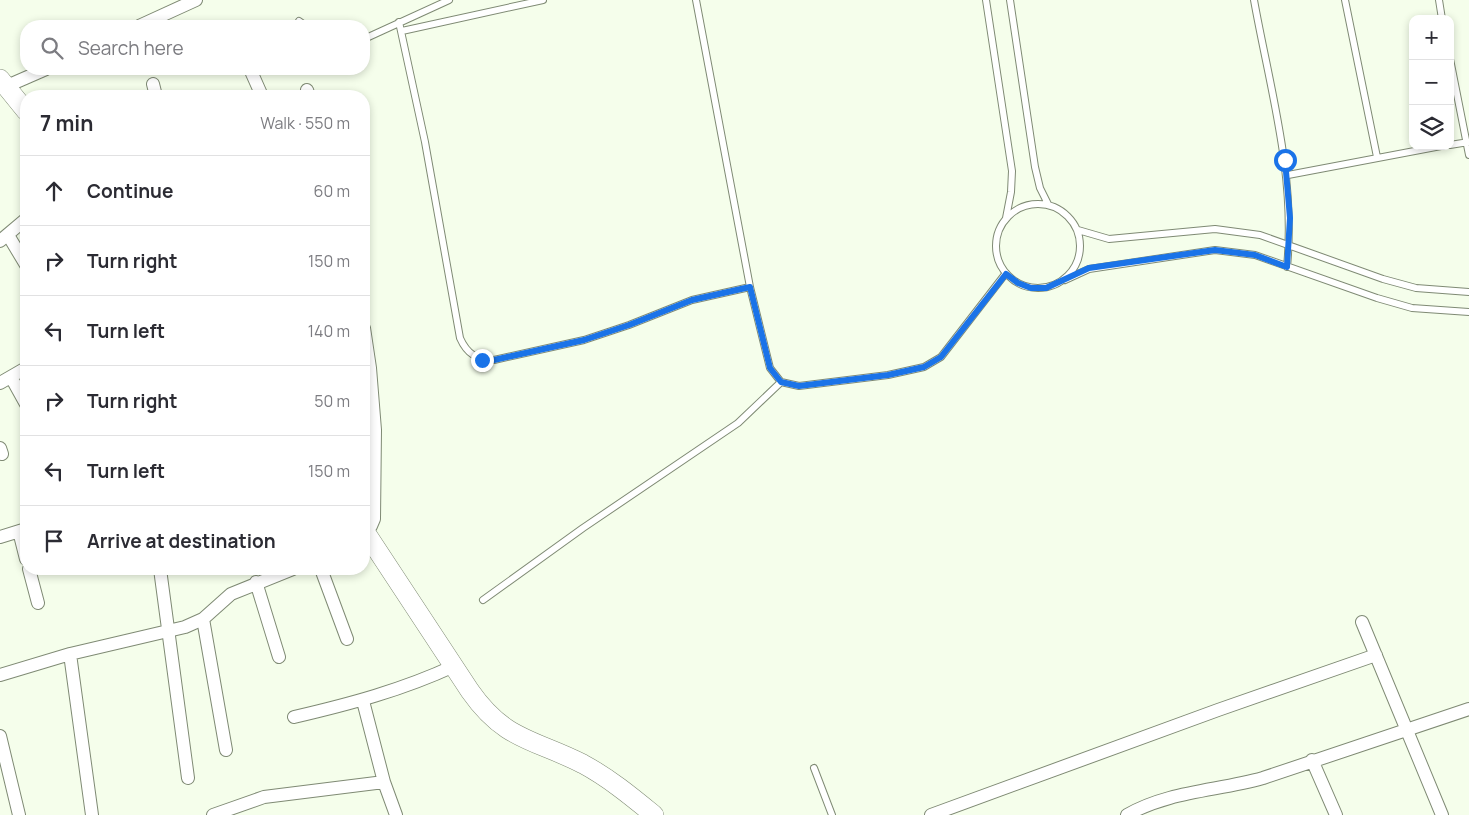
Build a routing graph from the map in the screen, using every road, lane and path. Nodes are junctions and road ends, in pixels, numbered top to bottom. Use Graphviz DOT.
graph roads {
  1 [pos="196,0"];
  2 [pos="449,0"];
  3 [pos="543,0"];
  4 [pos="696,0"];
  5 [pos="986,0"];
  6 [pos="1010,0"];
  7 [pos="1254,0"];
  8 [pos="1345,0"];
  9 [pos="1439,0"];
  10 [pos="1441,15"];
  11 [pos="152,20"];
  12 [pos="399,22"];
  13 [pos="402,31"];
  14 [pos="370,35"];
  15 [pos="1450,60"];
  16 [pos="28,75"];
  17 [pos="253,75"];
  18 [pos="4,83"];
  19 [pos="259,90"];
  20 [pos="20,104"];
  21 [pos="1468,142"];
  22 [pos="1454,144"];
  23 [pos="1418,150"];
  24 [pos="1469,155"];
  25 [pos="1377,157"];
  26 [pos="1288,175"];
  27 [pos="1048,204"];
  28 [pos="1006,218"];
  29 [pos="20,224"];
  30 [pos="1078,230"];
  31 [pos="4,238"];
  32 [pos="1289,246"];
  33 [pos="20,258"];
  34 [pos="1287,267"];
  35 [pos="1006,274"];
  36 [pos="1065,280"];
  37 [pos="750,287"];
  38 [pos="1469,292"];
  39 [pos="1469,312"];
  40 [pos="370,368"];
  41 [pos="20,372"];
  42 [pos="6,380"];
  43 [pos="781,382"];
  44 [pos="20,397"];
  45 [pos="370,527"];
  46 [pos="20,531"];
  47 [pos="0,537"];
  48 [pos="370,541"];
  49 [pos="31,575"];
  50 [pos="161,575"];
  51 [pos="276,575"];
  52 [pos="323,575"];
  53 [pos="256,582"];
  54 [pos="483,600"];
  55 [pos="38,603"];
  56 [pos="203,619"];
  57 [pos="1362,622"];
  58 [pos="168,630"];
  59 [pos="347,639"];
  60 [pos="70,654"];
  61 [pos="1376,655"];
  62 [pos="279,657"];
  63 [pos="454,666"];
  64 [pos="0,675"];
  65 [pos="363,702"];
  66 [pos="1469,709"];
  67 [pos="294,717"];
  68 [pos="1408,731"];
  69 [pos="0,736"];
  70 [pos="226,750"];
  71 [pos="1312,760"];
  72 [pos="3,768"];
  73 [pos="814,768"];
  74 [pos="188,778"];
  75 [pos="384,782"];
  76 [pos="19,815"];
  77 [pos="92,815"];
  78 [pos="213,815"];
  79 [pos="396,815"];
  80 [pos="654,815"];
  81 [pos="832,815"];
  82 [pos="931,815"];
  83 [pos="1127,815"];
  84 [pos="1336,815"];
  85 [pos="1442,815"];
  1 -- 11 [label="street"];
  2 -- 12 [label="lane"];
  3 -- 13 [label="lane"];
  4 -- 37 [label="lane"];
  5 -- 28 [label="lane"];
  6 -- 27 [label="lane"];
  7 -- 26 [label="lane"];
  8 -- 25 [label="lane"];
  9 -- 10 [label="lane"];
  12 -- 13 [label="lane"];
  12 -- 14 [label="lane"];
  13 -- 37 [label="lane"];
  15 -- 21 [label="lane"];
  16 -- 18 [label="street"];
  17 -- 19 [label="street"];
  18 -- 20 [label="street"];
  21 -- 22 [label="lane"];
  21 -- 24 [label="lane"];
  23 -- 25 [label="lane"];
  25 -- 26 [label="lane"];
  26 -- 32 [label="lane"];
  27 -- 28 [label="lane"];
  27 -- 30 [label="lane"];
  28 -- 35 [label="lane"];
  29 -- 31 [label="street"];
  30 -- 32 [label="lane"];
  30 -- 36 [label="lane"];
  31 -- 33 [label="street"];
  32 -- 34 [label="lane"];
  32 -- 38 [label="lane"];
  34 -- 36 [label="lane"];
  34 -- 39 [label="lane"];
  35 -- 36 [label="lane"];
  35 -- 43 [label="lane"];
  37 -- 43 [label="lane"];
  40 -- 45 [label="street"];
  41 -- 42 [label="street"];
  42 -- 44 [label="street"];
  43 -- 54 [label="lane"];
  46 -- 47 [label="street"];
  48 -- 63 [label="street"];
  49 -- 55 [label="street"];
  50 -- 58 [label="street"];
  51 -- 53 [label="street"];
  52 -- 59 [label="street"];
  53 -- 56 [label="street"];
  53 -- 62 [label="street"];
  56 -- 58 [label="street"];
  56 -- 70 [label="street"];
  57 -- 61 [label="street"];
  58 -- 60 [label="street"];
  58 -- 74 [label="street"];
  60 -- 64 [label="street"];
  60 -- 77 [label="street"];
  61 -- 68 [label="street"];
  61 -- 82 [label="street"];
  63 -- 65 [label="street"];
  63 -- 80 [label="street"];
  65 -- 67 [label="street"];
  65 -- 75 [label="street"];
  66 -- 68 [label="street"];
  68 -- 71 [label="street"];
  68 -- 85 [label="street"];
  69 -- 72 [label="street"];
  71 -- 83 [label="street"];
  71 -- 84 [label="street"];
  72 -- 76 [label="street"];
  73 -- 81 [label="lane"];
  75 -- 78 [label="street"];
  75 -- 79 [label="street"];
}
